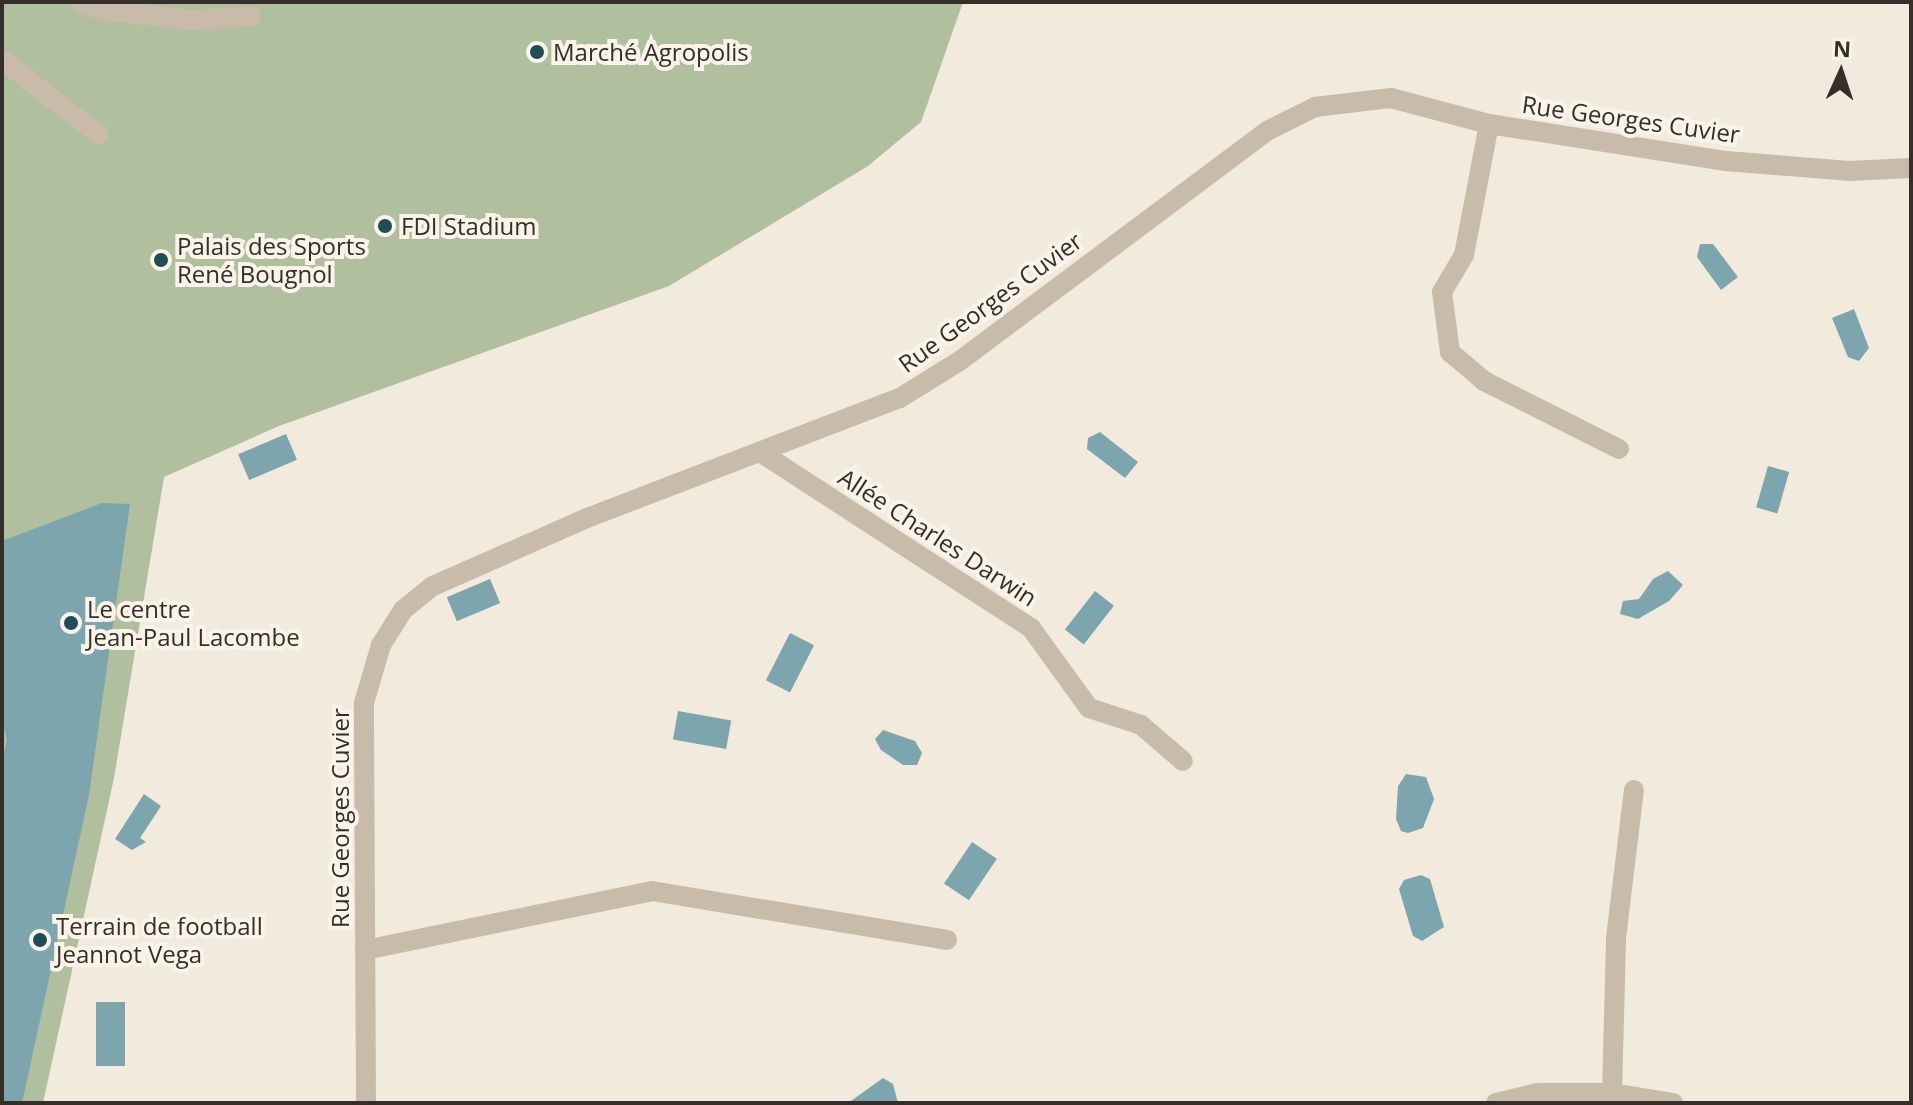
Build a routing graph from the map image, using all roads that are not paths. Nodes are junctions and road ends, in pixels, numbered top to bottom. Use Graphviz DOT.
graph roads {
  1 [pos="80,2"];
  2 [pos="251,16"];
  3 [pos="2,60"];
  4 [pos="1489,124"];
  5 [pos="98,134"];
  6 [pos="1911,168"];
  7 [pos="1619,449"];
  8 [pos="763,454"];
  9 [pos="1183,761"];
  10 [pos="1634,790"];
  11 [pos="947,940"];
  12 [pos="365,950"];
  13 [pos="1612,1093"];
  14 [pos="366,1103"];
  15 [pos="1496,1103"];
  16 [pos="1673,1103"];
  1 -- 2 [label="street"];
  3 -- 5 [label="street"];
  4 -- 6 [label="street, Rue Georges Cuvier"];
  4 -- 7 [label="street"];
  4 -- 8 [label="street, Rue Georges Cuvier"];
  8 -- 9 [label="street, Allée Charles Darwin"];
  8 -- 12 [label="street, Rue Georges Cuvier"];
  10 -- 13 [label="street"];
  11 -- 12 [label="street"];
  12 -- 14 [label="street, Rue Georges Cuvier"];
  13 -- 15 [label="street"];
  13 -- 16 [label="street"];
}
